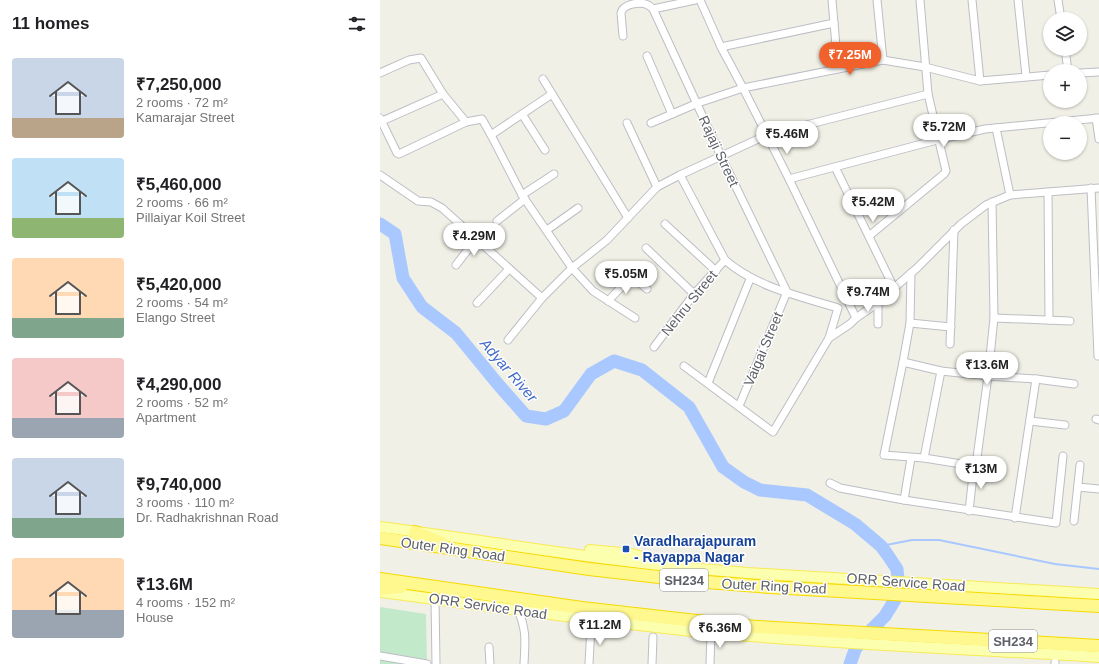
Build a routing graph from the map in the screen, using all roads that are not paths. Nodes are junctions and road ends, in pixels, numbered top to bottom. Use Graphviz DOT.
graph roads {
  1 [pos="695,0"];
  2 [pos="700,0"];
  3 [pos="832,0"];
  4 [pos="877,0"];
  5 [pos="920,0"];
  6 [pos="972,0"];
  7 [pos="1018,0"];
  8 [pos="1058,0"];
  9 [pos="653,9"];
  10 [pos="1060,12"];
  11 [pos="834,23"];
  12 [pos="623,36"];
  13 [pos="721,47"];
  14 [pos="647,56"];
  15 [pos="883,60"];
  16 [pos="925,67"];
  17 [pos="838,69"];
  18 [pos="1099,72"];
  19 [pos="380,73"];
  20 [pos="1087,73"];
  21 [pos="1043,75"];
  22 [pos="1026,76"];
  23 [pos="543,79"];
  24 [pos="980,81"];
  25 [pos="743,88"];
  26 [pos="443,94"];
  27 [pos="552,94"];
  28 [pos="928,94"];
  29 [pos="698,104"];
  30 [pos="522,114"];
  31 [pos="672,114"];
  32 [pos="1098,118"];
  33 [pos="380,120"];
  34 [pos="466,122"];
  35 [pos="651,123"];
  36 [pos="627,124"];
  37 [pos="996,128"];
  38 [pos="491,135"];
  39 [pos="767,135"];
  40 [pos="1099,138"];
  41 [pos="937,140"];
  42 [pos="545,150"];
  43 [pos="721,156"];
  44 [pos="835,167"];
  45 [pos="554,174"];
  46 [pos="680,174"];
  47 [pos="380,175"];
  48 [pos="789,179"];
  49 [pos="657,187"];
  50 [pos="1091,188"];
  51 [pos="1099,188"];
  52 [pos="1048,192"];
  53 [pos="1010,195"];
  54 [pos="524,197"];
  55 [pos="992,202"];
  56 [pos="578,208"];
  57 [pos="628,218"];
  58 [pos="497,221"];
  59 [pos="666,224"];
  60 [pos="547,230"];
  61 [pos="954,230"];
  62 [pos="869,236"];
  63 [pos="477,238"];
  64 [pos="646,248"];
  65 [pos="725,260"];
  66 [pos="456,265"];
  67 [pos="572,268"];
  68 [pos="509,269"];
  69 [pos="716,271"];
  70 [pos="911,273"];
  71 [pos="750,279"];
  72 [pos="894,288"];
  73 [pos="647,289"];
  74 [pos="787,292"];
  75 [pos="694,294"];
  76 [pos="542,298"];
  77 [pos="608,301"];
  78 [pos="878,302"];
  79 [pos="478,303"];
  80 [pos="635,318"];
  81 [pos="856,318"];
  82 [pos="994,318"];
  83 [pos="1049,320"];
  84 [pos="1070,321"];
  85 [pos="878,324"];
  86 [pos="910,324"];
  87 [pos="951,327"];
  88 [pos="829,338"];
  89 [pos="508,340"];
  90 [pos="950,344"];
  91 [pos="654,347"];
  92 [pos="1098,356"];
  93 [pos="903,362"];
  94 [pos="684,366"];
  95 [pos="941,371"];
  96 [pos="988,376"];
  97 [pos="1036,379"];
  98 [pos="708,383"];
  99 [pos="1074,384"];
  100 [pos="739,406"];
  101 [pos="1030,421"];
  102 [pos="1065,425"];
  103 [pos="1063,456"];
  104 [pos="911,458"];
  105 [pos="924,458"];
  106 [pos="1080,465"];
  107 [pos="974,466"];
  108 [pos="830,483"];
  109 [pos="1078,487"];
  110 [pos="1099,489"];
  111 [pos="904,500"];
  112 [pos="969,511"];
  113 [pos="1015,518"];
  114 [pos="1074,521"];
  115 [pos="380,527"];
  116 [pos="415,532"];
  117 [pos="380,538"];
  118 [pos="459,550"];
  119 [pos="380,579"];
  120 [pos="422,585"];
  121 [pos="884,587"];
  122 [pos="912,589"];
  123 [pos="380,590"];
  124 [pos="1099,594"];
  125 [pos="436,599"];
  126 [pos="1099,606"];
  127 [pos="518,610"];
  128 [pos="553,615"];
  129 [pos="591,626"];
  130 [pos="656,627"];
  131 [pos="711,632"];
  132 [pos="653,637"];
  133 [pos="1099,646"];
  134 [pos="489,647"];
  135 [pos="380,656"];
  136 [pos="1099,657"];
  137 [pos="427,664"];
  138 [pos="436,664"];
  139 [pos="490,664"];
  140 [pos="524,664"];
  141 [pos="589,664"];
  142 [pos="652,664"];
  143 [pos="710,664"];
  1 -- 9 [label="street"];
  2 -- 13 [label="street"];
  3 -- 11 [label="street"];
  4 -- 15 [label="street"];
  5 -- 16 [label="street"];
  6 -- 24 [label="street"];
  7 -- 22 [label="street"];
  8 -- 10 [label="street"];
  9 -- 12 [label="street"];
  9 -- 29 [label="street, Rajaji Street"];
  11 -- 13 [label="street"];
  11 -- 17 [label="street"];
  13 -- 25 [label="street"];
  14 -- 31 [label="street"];
  15 -- 16 [label="street"];
  15 -- 17 [label="street"];
  16 -- 24 [label="street"];
  16 -- 28 [label="street"];
  17 -- 25 [label="street"];
  18 -- 20 [label="street"];
  19 -- 26 [label="street"];
  21 -- 22 [label="street"];
  22 -- 24 [label="street"];
  23 -- 27 [label="street"];
  25 -- 29 [label="street"];
  25 -- 39 [label="street"];
  26 -- 33 [label="street"];
  26 -- 34 [label="street"];
  27 -- 30 [label="street"];
  27 -- 57 [label="street"];
  28 -- 39 [label="street"];
  28 -- 41 [label="street"];
  29 -- 31 [label="street"];
  29 -- 43 [label="street, Rajaji Street"];
  30 -- 38 [label="street"];
  30 -- 42 [label="street"];
  31 -- 35 [label="street"];
  32 -- 37 [label="street"];
  32 -- 40 [label="street"];
  33 -- 34 [label="street"];
  34 -- 38 [label="street"];
  36 -- 49 [label="street"];
  37 -- 41 [label="street"];
  37 -- 53 [label="street"];
  38 -- 54 [label="street"];
  39 -- 43 [label="street"];
  39 -- 48 [label="street"];
  41 -- 44 [label="street"];
  41 -- 62 [label="street"];
  43 -- 46 [label="street"];
  43 -- 74 [label="street, Rajaji Street"];
  44 -- 48 [label="street"];
  44 -- 62 [label="street"];
  45 -- 54 [label="street"];
  46 -- 49 [label="street"];
  46 -- 65 [label="street"];
  47 -- 63 [label="street"];
  48 -- 81 [label="street"];
  49 -- 57 [label="street"];
  50 -- 51 [label="street"];
  50 -- 52 [label="street"];
  50 -- 92 [label="street"];
  52 -- 53 [label="street"];
  52 -- 83 [label="street"];
  53 -- 55 [label="street"];
  54 -- 58 [label="street"];
  54 -- 60 [label="street"];
  55 -- 61 [label="street"];
  55 -- 82 [label="street"];
  56 -- 60 [label="street"];
  57 -- 67 [label="street"];
  59 -- 69 [label="street"];
  60 -- 67 [label="street"];
  61 -- 70 [label="street"];
  61 -- 87 [label="street"];
  62 -- 72 [label="street"];
  63 -- 66 [label="street"];
  63 -- 68 [label="street"];
  64 -- 75 [label="street"];
  65 -- 69 [label="street, Nehru Street"];
  65 -- 71 [label="street"];
  67 -- 76 [label="street"];
  67 -- 77 [label="street"];
  68 -- 76 [label="street"];
  68 -- 79 [label="street"];
  69 -- 75 [label="street, Nehru Street"];
  70 -- 72 [label="street"];
  70 -- 86 [label="street"];
  71 -- 74 [label="street"];
  71 -- 98 [label="street"];
  72 -- 78 [label="street"];
  73 -- 77 [label="street"];
  74 -- 88 [label="street"];
  74 -- 100 [label="street, Vaigai Street"];
  75 -- 91 [label="street, Nehru Street"];
  76 -- 89 [label="street"];
  77 -- 80 [label="street"];
  78 -- 81 [label="street"];
  78 -- 85 [label="street"];
  81 -- 88 [label="street"];
  82 -- 83 [label="street"];
  82 -- 96 [label="street"];
  83 -- 84 [label="street"];
  86 -- 87 [label="street"];
  86 -- 93 [label="street"];
  87 -- 90 [label="street"];
  88 -- 100 [label="street"];
  93 -- 95 [label="street"];
  93 -- 104 [label="street"];
  94 -- 98 [label="street"];
  95 -- 96 [label="street"];
  95 -- 105 [label="street"];
  96 -- 97 [label="street"];
  96 -- 107 [label="street"];
  97 -- 99 [label="street"];
  97 -- 101 [label="street"];
  98 -- 100 [label="street"];
  101 -- 102 [label="street"];
  101 -- 113 [label="street"];
  103 -- 113 [label="street"];
  104 -- 105 [label="street"];
  104 -- 111 [label="street"];
  105 -- 107 [label="street"];
  106 -- 109 [label="street"];
  107 -- 112 [label="street"];
  108 -- 111 [label="street"];
  109 -- 110 [label="street"];
  109 -- 114 [label="street"];
  111 -- 112 [label="street"];
  112 -- 113 [label="street"];
  115 -- 116 [label="main road, ORR Service Road"];
  116 -- 118 [label="highway"];
  116 -- 121 [label="main road, ORR Service Road"];
  117 -- 118 [label="highway, Outer Ring Road / SH234"];
  118 -- 121 [label="highway, Outer Ring Road / SH234"];
  119 -- 120 [label="highway, SH234"];
  120 -- 123 [label="highway"];
  120 -- 133 [label="highway, SH234"];
  121 -- 122 [label="highway, Outer Ring Road / SH234"];
  122 -- 124 [label="main road, ORR Service Road"];
  122 -- 126 [label="highway, Outer Ring Road / SH234"];
  123 -- 125 [label="main road, ORR Service Road"];
  125 -- 127 [label="main road, ORR Service Road"];
  125 -- 138 [label="street"];
  127 -- 128 [label="main road, ORR Service Road"];
  127 -- 140 [label="street"];
  128 -- 129 [label="main road"];
  128 -- 130 [label="main road, ORR Service Road"];
  129 -- 130 [label="main road"];
  129 -- 141 [label="street"];
  130 -- 131 [label="main road, ORR Service Road"];
  131 -- 136 [label="main road, ORR Service Road"];
  131 -- 143 [label="street"];
  132 -- 142 [label="street"];
  134 -- 139 [label="street"];
  135 -- 137 [label="street"];
}
